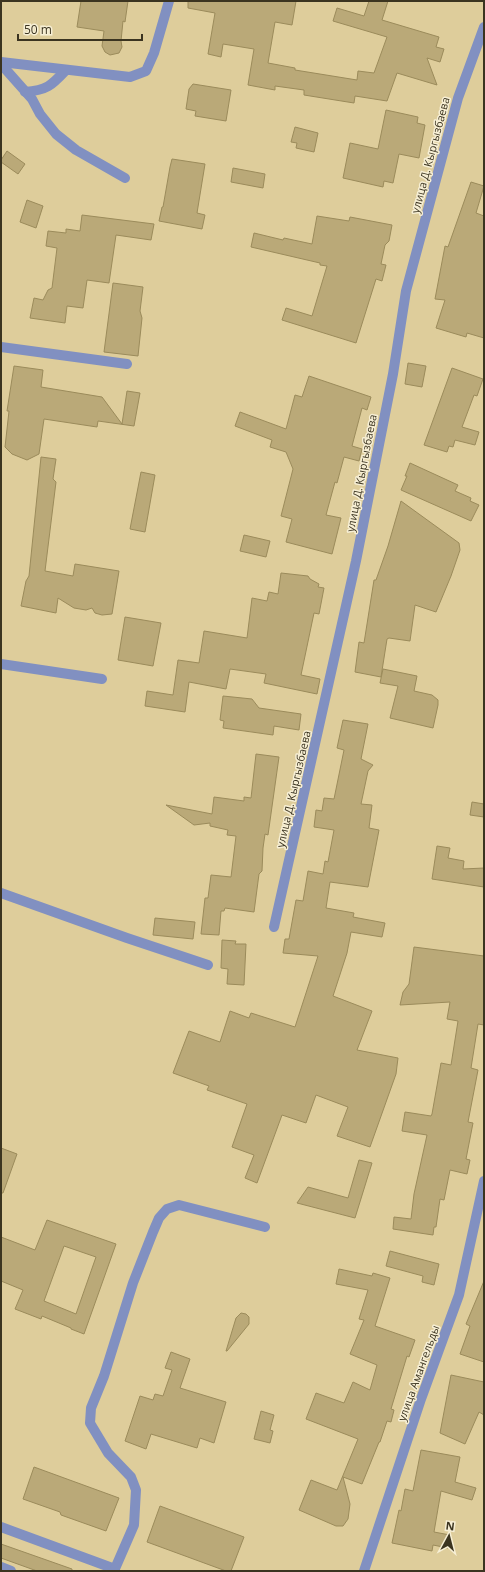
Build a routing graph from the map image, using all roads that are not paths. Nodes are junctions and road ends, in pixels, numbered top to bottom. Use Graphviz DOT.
graph roads {
  1 [pos="169,1"];
  2 [pos="484,27"];
  3 [pos="1,63"];
  4 [pos="66,70"];
  5 [pos="25,92"];
  6 [pos="125,178"];
  7 [pos="1,347"];
  8 [pos="127,364"];
  9 [pos="1,664"];
  10 [pos="102,679"];
  11 [pos="1,893"];
  12 [pos="274,926"];
  13 [pos="208,965"];
  14 [pos="484,1181"];
  15 [pos="265,1227"];
  16 [pos="1,1527"];
  17 [pos="1,1567"];
  18 [pos="115,1570"];
  19 [pos="10,1571"];
  20 [pos="364,1571"];
  1 -- 4 [label="street"];
  2 -- 12 [label="street, улица Д. Кыргызбаева"];
  3 -- 4 [label="street"];
  3 -- 5 [label="street"];
  4 -- 5 [label="street"];
  5 -- 6 [label="street"];
  7 -- 8 [label="street"];
  9 -- 10 [label="street"];
  11 -- 13 [label="street"];
  14 -- 20 [label="street, улица Амангельды"];
  15 -- 18 [label="street"];
  16 -- 18 [label="street"];
  17 -- 19 [label="street"];
}
